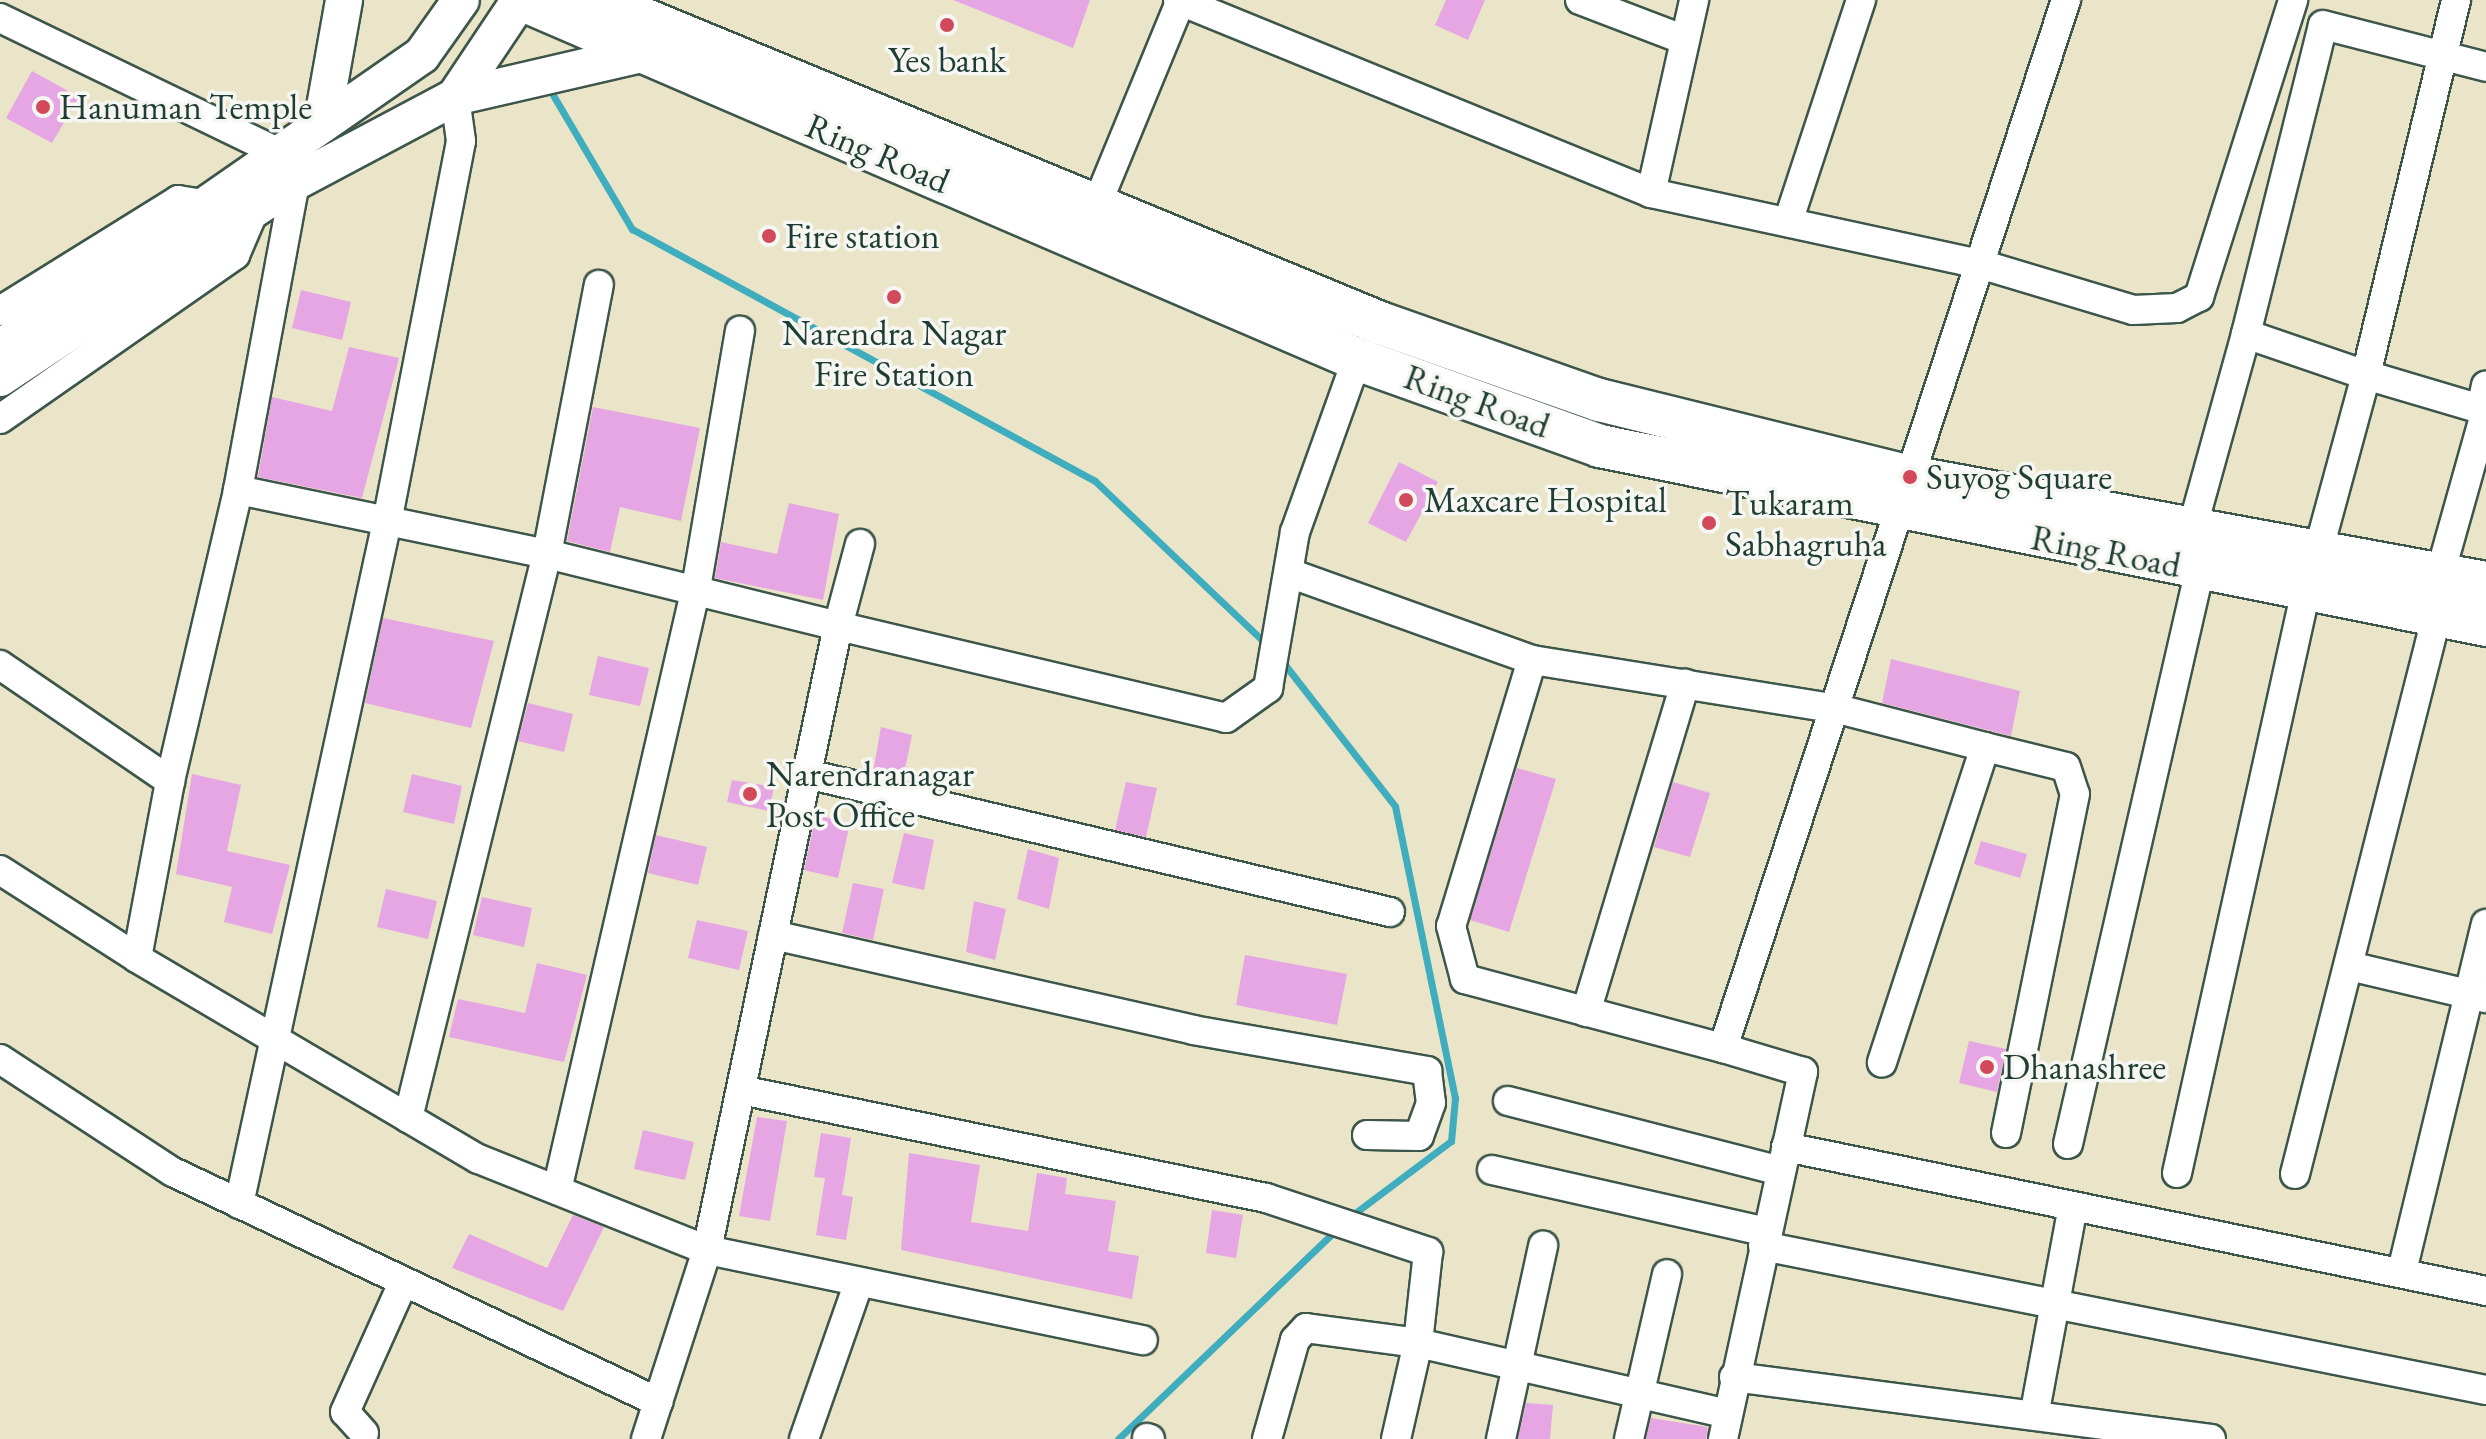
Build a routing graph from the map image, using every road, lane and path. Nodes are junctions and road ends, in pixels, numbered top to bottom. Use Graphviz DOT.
graph roads {
  1 [pos="344,0"];
  2 [pos="461,0"];
  3 [pos="521,0"];
  4 [pos="597,0"];
  5 [pos="1180,0"];
  6 [pos="1580,0"];
  7 [pos="1694,0"];
  8 [pos="1861,0"];
  9 [pos="2066,0"];
  10 [pos="2456,0"];
  11 [pos="2290,7"];
  12 [pos="0,18"];
  13 [pos="2323,25"];
  14 [pos="1682,39"];
  15 [pos="646,53"];
  16 [pos="2441,54"];
  17 [pos="2486,67"];
  18 [pos="455,97"];
  19 [pos="322,124"];
  20 [pos="287,167"];
  21 [pos="1651,193"];
  22 [pos="1097,204"];
  23 [pos="253,213"];
  24 [pos="207,219"];
  25 [pos="1788,222"];
  26 [pos="1980,264"];
  27 [pos="599,285"];
  28 [pos="0,311"];
  29 [pos="740,331"];
  30 [pos="2246,334"];
  31 [pos="0,348"];
  32 [pos="1357,359"];
  33 [pos="2366,375"];
  34 [pos="0,378"];
  35 [pos="2484,402"];
  36 [pos="0,419"];
  37 [pos="238,490"];
  38 [pos="1906,494"];
  39 [pos="387,522"];
  40 [pos="2192,529"];
  41 [pos="860,544"];
  42 [pos="547,554"];
  43 [pos="2200,569"];
  44 [pos="2312,571"];
  45 [pos="1289,573"];
  46 [pos="2440,574"];
  47 [pos="2486,583"];
  48 [pos="696,588"];
  49 [pos="2437,615"];
  50 [pos="2486,625"];
  51 [pos="838,626"];
  52 [pos="1532,660"];
  53 [pos="0,665"];
  54 [pos="1685,684"];
  55 [pos="1838,709"];
  56 [pos="1985,747"];
  57 [pos="807,774"];
  58 [pos="170,781"];
  59 [pos="0,870"];
  60 [pos="1390,912"];
  61 [pos="2486,924"];
  62 [pos="773,935"];
  63 [pos="137,958"];
  64 [pos="2354,967"];
  65 [pos="2477,996"];
  66 [pos="1586,1012"];
  67 [pos="276,1040"];
  68 [pos="1723,1048"];
  69 [pos="0,1059"];
  70 [pos="1882,1063"];
  71 [pos="741,1090"];
  72 [pos="1508,1101"];
  73 [pos="408,1118"];
  74 [pos="2006,1133"];
  75 [pos="1367,1135"];
  76 [pos="2068,1144"];
  77 [pos="1783,1159"];
  78 [pos="1492,1170"];
  79 [pos="2177,1173"];
  80 [pos="2295,1174"];
  81 [pos="557,1190"];
  82 [pos="239,1204"];
  83 [pos="2072,1211"];
  84 [pos="1765,1239"];
  85 [pos="1543,1246"];
  86 [pos="707,1250"];
  87 [pos="2402,1271"];
  88 [pos="1667,1274"];
  89 [pos="859,1282"];
  90 [pos="403,1283"];
  91 [pos="2486,1291"];
  92 [pos="2055,1306"];
  93 [pos="1143,1340"];
  94 [pos="1418,1343"];
  95 [pos="1521,1362"];
  96 [pos="1734,1377"];
  97 [pos="2486,1390"];
  98 [pos="1639,1393"];
  99 [pos="658,1402"];
  100 [pos="2035,1411"];
  101 [pos="1725,1427"];
  102 [pos="2088,1429"];
  103 [pos="367,1437"];
  104 [pos="646,1439"];
  105 [pos="804,1439"];
  106 [pos="1267,1439"];
  107 [pos="1396,1439"];
  108 [pos="1501,1439"];
  109 [pos="1629,1439"];
  110 [pos="2211,1439"];
  1 -- 19 [label="main road"];
  2 -- 19 [label="main road"];
  3 -- 15 [label="highway, Ring Road"];
  3 -- 18 [label="main road"];
  4 -- 22 [label="highway, Ring Road"];
  5 -- 21 [label="street"];
  5 -- 22 [label="street"];
  6 -- 14 [label="street"];
  7 -- 14 [label="street"];
  8 -- 25 [label="street"];
  9 -- 26 [label="street"];
  10 -- 16 [label="street"];
  11 -- 13 [label="street"];
  11 -- 26 [label="street"];
  12 -- 20 [label="street"];
  13 -- 16 [label="street"];
  13 -- 30 [label="street"];
  14 -- 21 [label="street"];
  15 -- 18 [label="main road"];
  15 -- 32 [label="highway, Ring Road"];
  16 -- 17 [label="street"];
  16 -- 33 [label="street"];
  18 -- 20 [label="main road"];
  18 -- 39 [label="street"];
  19 -- 20 [label="main road"];
  20 -- 23 [label="main road"];
  20 -- 24 [label="main road"];
  20 -- 37 [label="street"];
  21 -- 25 [label="street"];
  22 -- 38 [label="highway, Ring Road"];
  23 -- 24 [label="main road"];
  23 -- 36 [label="street"];
  24 -- 28 [label="street"];
  24 -- 31 [label="main road"];
  24 -- 34 [label="main road"];
  25 -- 26 [label="street"];
  26 -- 38 [label="street"];
  27 -- 42 [label="street"];
  29 -- 48 [label="street"];
  30 -- 33 [label="street"];
  30 -- 40 [label="street"];
  32 -- 38 [label="highway, Ring Road"];
  32 -- 45 [label="street"];
  33 -- 35 [label="street"];
  33 -- 44 [label="street"];
  35 -- 46 [label="street"];
  37 -- 39 [label="street"];
  37 -- 58 [label="street"];
  38 -- 40 [label="highway, Ring Road"];
  38 -- 43 [label="highway, Ring Road"];
  38 -- 55 [label="street"];
  39 -- 42 [label="street"];
  39 -- 67 [label="street"];
  40 -- 44 [label="highway, Ring Road"];
  41 -- 51 [label="street"];
  42 -- 48 [label="street"];
  42 -- 73 [label="street"];
  43 -- 44 [label="highway, Ring Road"];
  43 -- 76 [label="street"];
  44 -- 46 [label="highway, Ring Road"];
  44 -- 49 [label="highway, Ring Road"];
  44 -- 79 [label="street"];
  45 -- 51 [label="street"];
  45 -- 52 [label="street"];
  46 -- 47 [label="highway, Ring Road"];
  48 -- 51 [label="street"];
  48 -- 81 [label="street"];
  49 -- 50 [label="highway, Ring Road"];
  49 -- 64 [label="street"];
  51 -- 57 [label="street"];
  52 -- 54 [label="street"];
  52 -- 66 [label="street"];
  53 -- 58 [label="street"];
  54 -- 55 [label="street"];
  54 -- 66 [label="street"];
  55 -- 56 [label="street"];
  55 -- 68 [label="street"];
  56 -- 70 [label="street"];
  56 -- 74 [label="street"];
  57 -- 60 [label="street"];
  57 -- 62 [label="street"];
  58 -- 63 [label="street"];
  59 -- 63 [label="street"];
  61 -- 65 [label="street"];
  62 -- 71 [label="street"];
  62 -- 75 [label="street"];
  63 -- 67 [label="street"];
  64 -- 65 [label="street"];
  64 -- 80 [label="street"];
  65 -- 87 [label="street"];
  66 -- 68 [label="street"];
  67 -- 73 [label="street"];
  67 -- 82 [label="street"];
  68 -- 77 [label="street"];
  69 -- 82 [label="street"];
  71 -- 86 [label="street"];
  71 -- 94 [label="street"];
  72 -- 77 [label="street"];
  73 -- 81 [label="street"];
  77 -- 83 [label="street"];
  77 -- 84 [label="street"];
  78 -- 84 [label="street"];
  81 -- 86 [label="street"];
  82 -- 90 [label="street"];
  83 -- 87 [label="street"];
  83 -- 92 [label="street"];
  84 -- 92 [label="street"];
  84 -- 96 [label="street"];
  85 -- 95 [label="street"];
  86 -- 89 [label="street"];
  86 -- 99 [label="street"];
  87 -- 91 [label="street"];
  88 -- 98 [label="street"];
  89 -- 93 [label="street"];
  89 -- 105 [label="street"];
  90 -- 99 [label="street"];
  90 -- 103 [label="street"];
  92 -- 97 [label="street"];
  92 -- 100 [label="street"];
  94 -- 95 [label="street"];
  94 -- 106 [label="street"];
  94 -- 107 [label="street"];
  95 -- 98 [label="street"];
  95 -- 108 [label="street"];
  96 -- 100 [label="street"];
  96 -- 101 [label="street"];
  98 -- 101 [label="street"];
  98 -- 109 [label="street"];
  99 -- 104 [label="street"];
  100 -- 102 [label="street"];
  102 -- 110 [label="street"];
}
